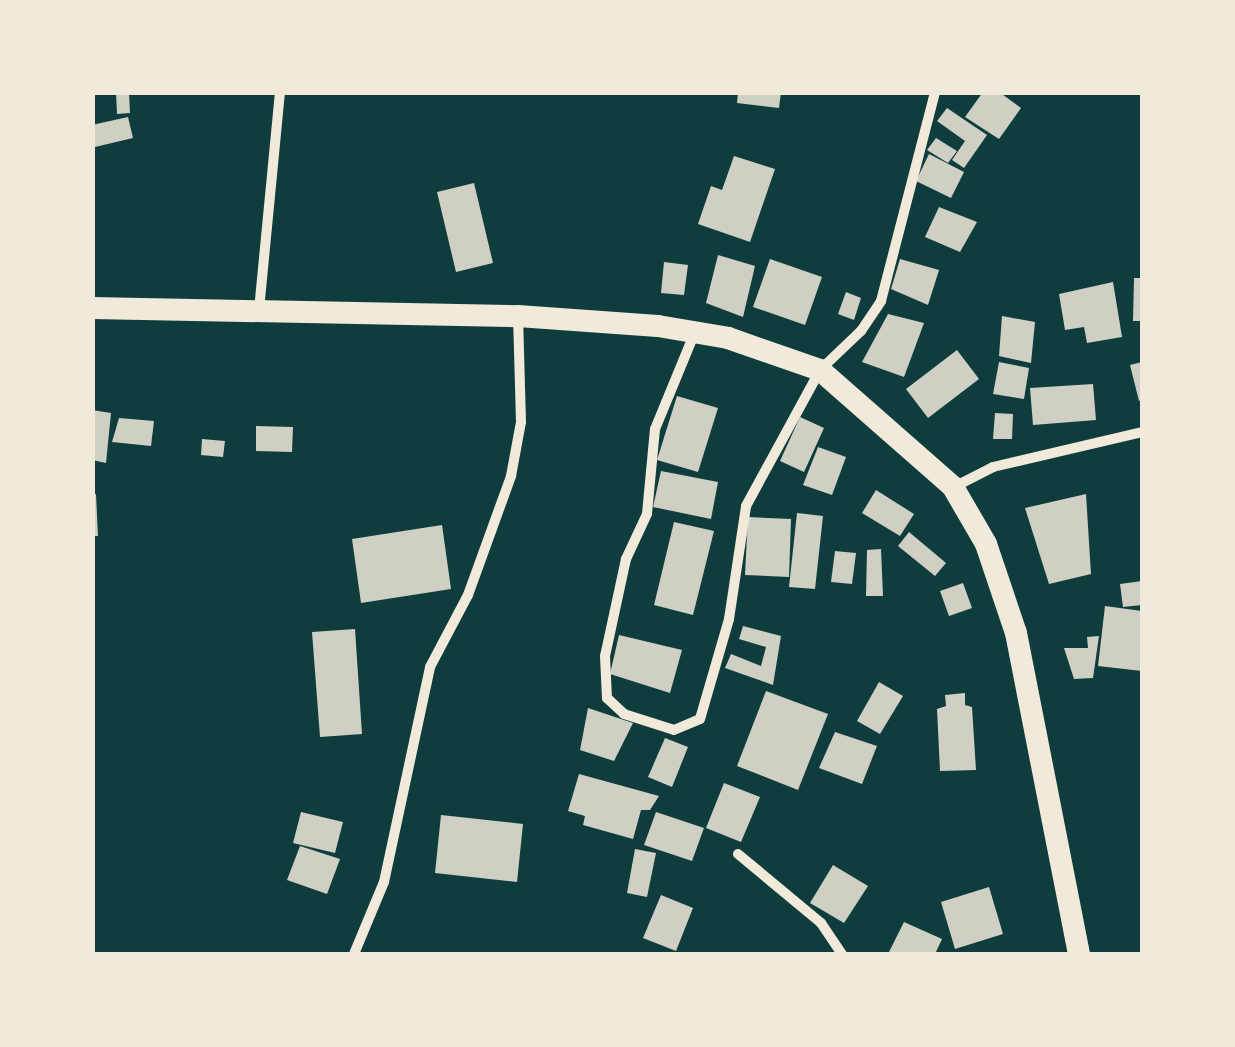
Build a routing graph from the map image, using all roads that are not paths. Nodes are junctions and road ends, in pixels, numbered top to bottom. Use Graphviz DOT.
graph roads {
  1 [pos="280,92"];
  2 [pos="935,92"];
  3 [pos="92,308"];
  4 [pos="258,311"];
  5 [pos="518,316"];
  6 [pos="695,332"];
  7 [pos="820,370"];
  8 [pos="1142,432"];
  9 [pos="954,488"];
  10 [pos="738,854"];
  11 [pos="354,954"];
  12 [pos="842,954"];
  13 [pos="1079,954"];
  1 -- 4 [label="street"];
  2 -- 7 [label="street"];
  3 -- 4 [label="main road"];
  4 -- 5 [label="main road"];
  5 -- 6 [label="main road"];
  5 -- 11 [label="street"];
  6 -- 7 [label="main road"];
  6 -- 7 [label="street"];
  7 -- 9 [label="main road"];
  8 -- 9 [label="street"];
  9 -- 13 [label="main road"];
  10 -- 12 [label="street"];
}
